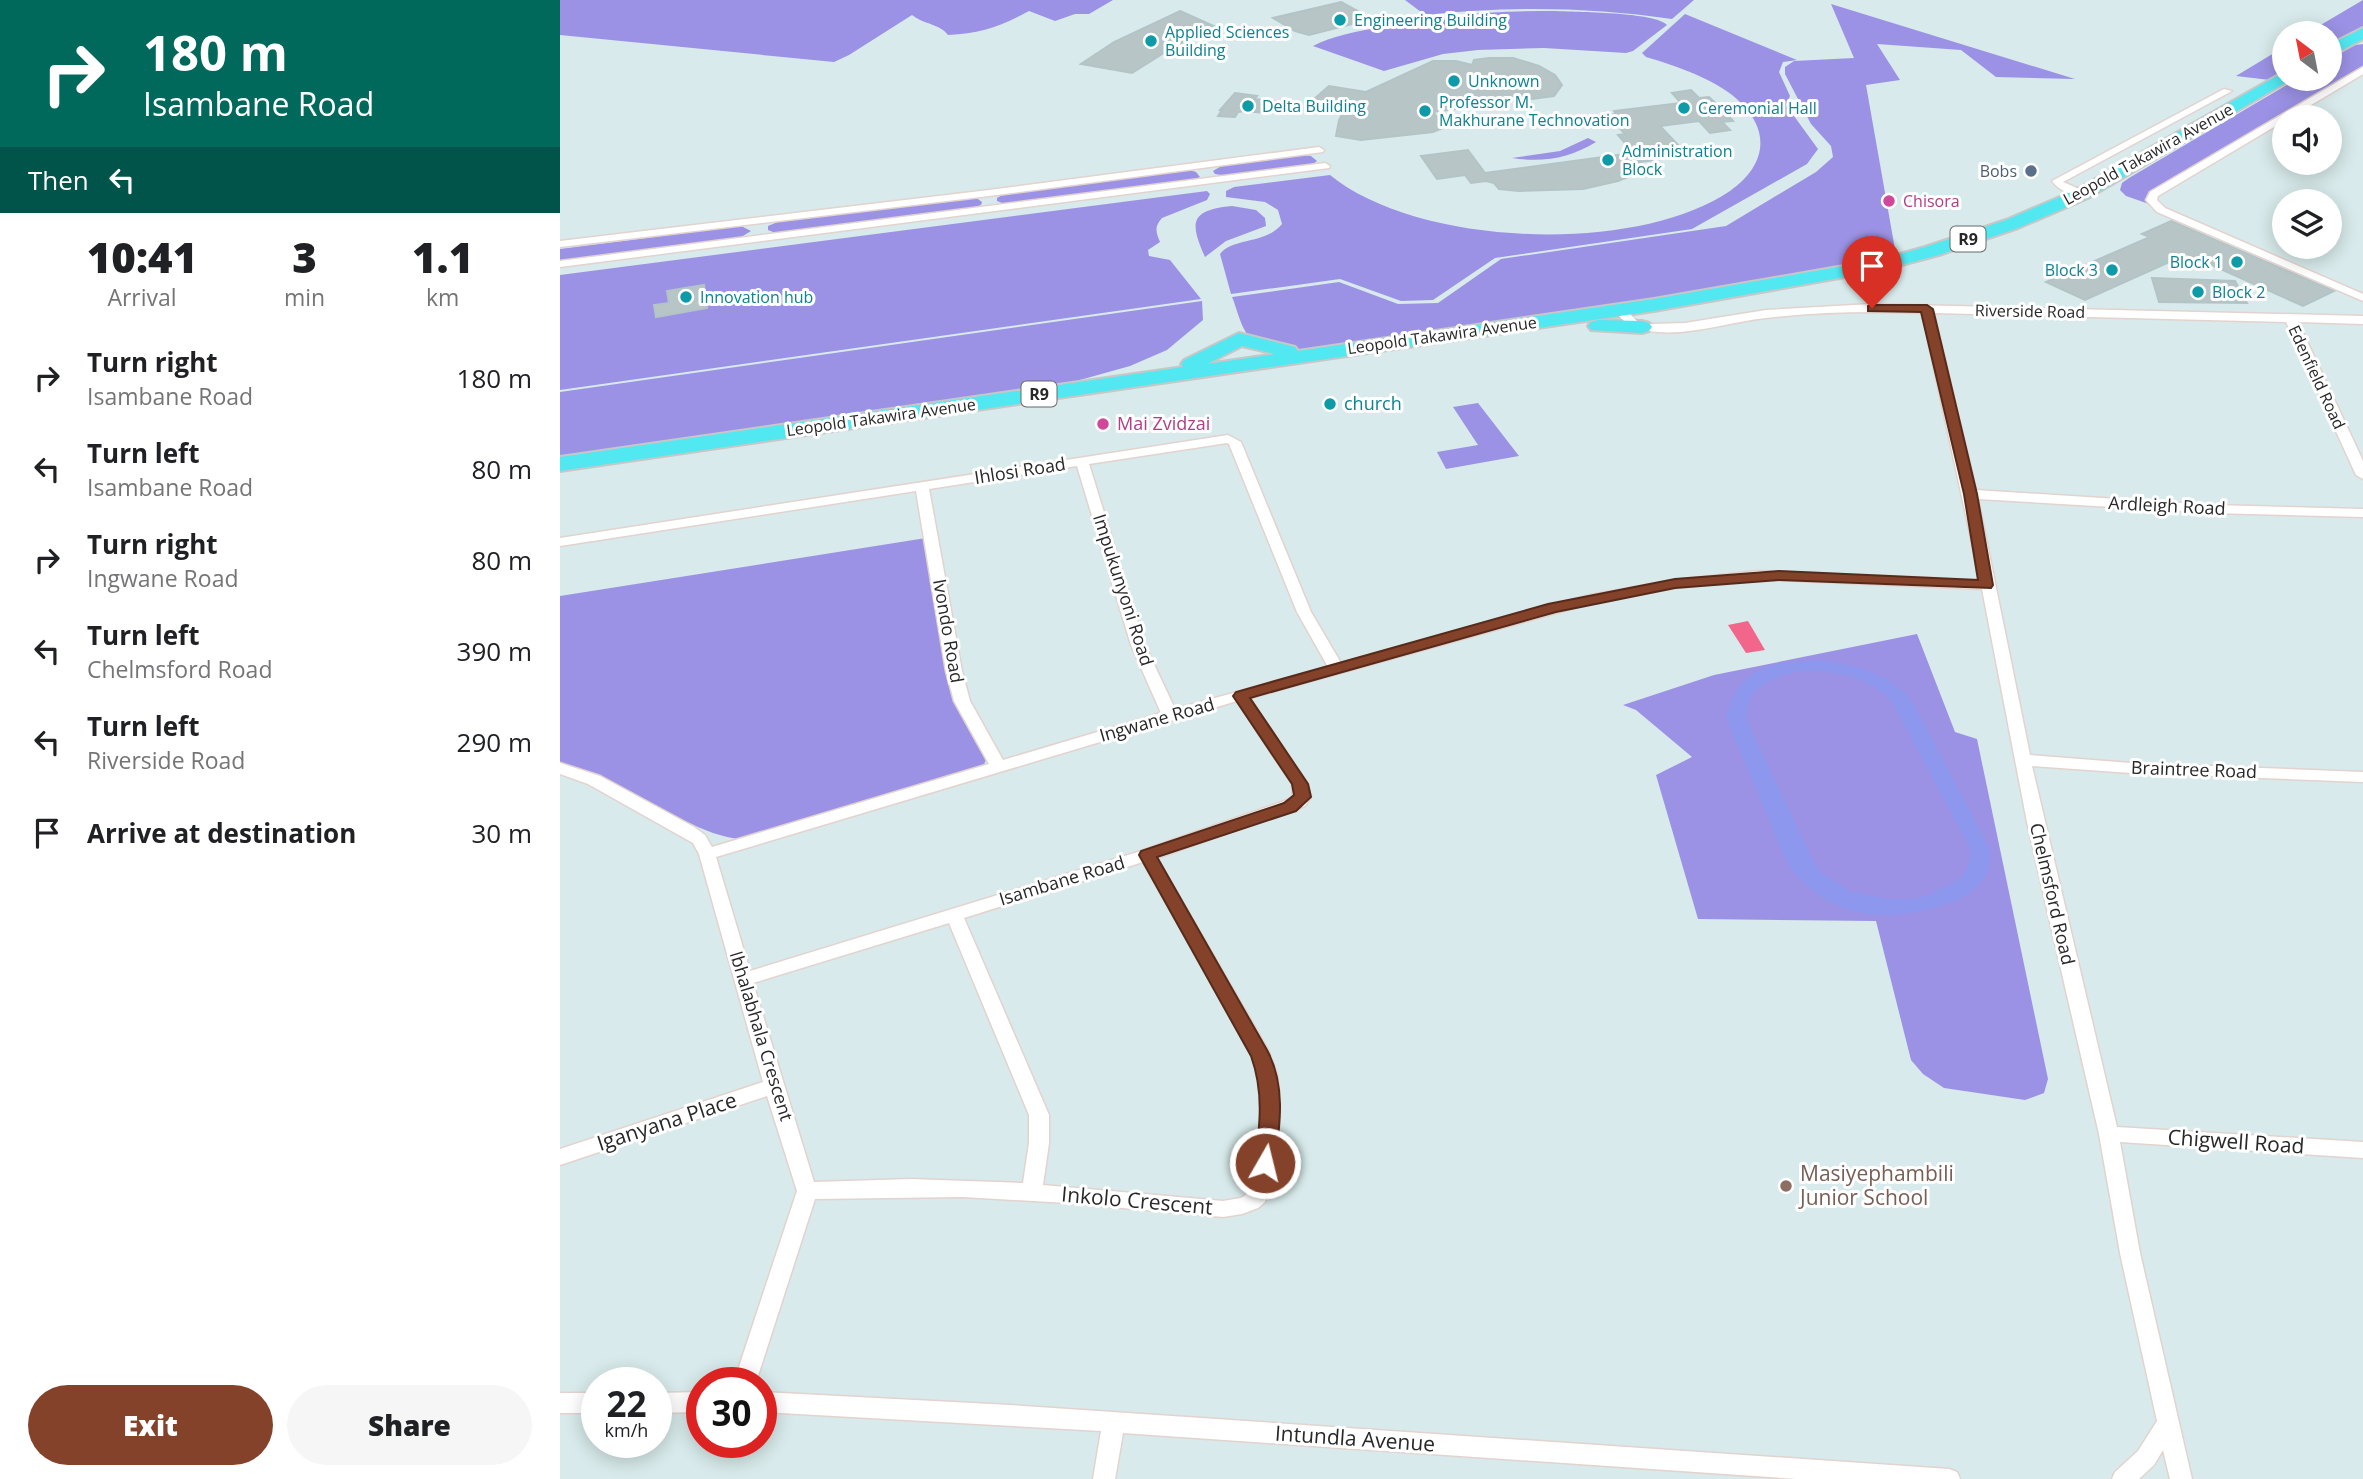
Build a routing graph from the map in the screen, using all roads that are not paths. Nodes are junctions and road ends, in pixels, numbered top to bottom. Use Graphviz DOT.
graph roads {
  1 [pos="2361,36"];
  2 [pos="2342,46"];
  3 [pos="2363,70"];
  4 [pos="2272,84"];
  5 [pos="2227,90"];
  6 [pos="2304,105"];
  7 [pos="2272,124"];
  8 [pos="1319,150"];
  9 [pos="1325,166"];
  10 [pos="2082,194"];
  11 [pos="560,244"];
  12 [pos="560,264"];
  13 [pos="2363,298"];
  14 [pos="1654,305"];
  15 [pos="1927,309"];
  16 [pos="1620,310"];
  17 [pos="2290,318"];
  18 [pos="2363,320"];
  19 [pos="1519,325"];
  20 [pos="1697,326"];
  21 [pos="1642,327"];
  22 [pos="1082,462"];
  23 [pos="560,464"];
  24 [pos="2363,475"];
  25 [pos="922,486"];
  26 [pos="1970,494"];
  27 [pos="2363,513"];
  28 [pos="560,542"];
  29 [pos="1986,585"];
  30 [pos="1336,667"];
  31 [pos="1241,696"];
  32 [pos="1170,715"];
  33 [pos="2024,760"];
  34 [pos="999,767"];
  35 [pos="560,768"];
  36 [pos="2363,777"];
  37 [pos="708,854"];
  38 [pos="1147,855"];
  39 [pos="954,914"];
  40 [pos="743,980"];
  41 [pos="774,1086"];
  42 [pos="2109,1134"];
  43 [pos="2363,1150"];
  44 [pos="560,1157"];
  45 [pos="807,1191"];
  46 [pos="1032,1191"];
  47 [pos="749,1367"];
  48 [pos="560,1403"];
  49 [pos="581,1403"];
  50 [pos="777,1403"];
  51 [pos="1114,1423"];
  52 [pos="2167,1424"];
  53 [pos="1778,1472"];
  54 [pos="1104,1479"];
  55 [pos="1949,1479"];
  56 [pos="2123,1479"];
  57 [pos="2181,1479"];
  1 -- 2 [label="highway"];
  3 -- 6 [label="street"];
  4 -- 10 [label="highway, Leopold Takawira Avenue / R9"];
  5 -- 10 [label="street"];
  7 -- 13 [label="street"];
  8 -- 11 [label="street"];
  9 -- 12 [label="street"];
  10 -- 14 [label="highway, Leopold Takawira Avenue / R9"];
  14 -- 16 [label="highway, Leopold Takawira Avenue / R9"];
  14 -- 20 [label="street, Riverside Road"];
  15 -- 17 [label="street, Riverside Road"];
  15 -- 20 [label="street, Riverside Road"];
  15 -- 26 [label="street, Chelmsford Road"];
  16 -- 19 [label="highway, Leopold Takawira Avenue / R9"];
  16 -- 21 [label="street"];
  17 -- 18 [label="street, Riverside Road"];
  17 -- 24 [label="street, Edenfield Road"];
  19 -- 21 [label="highway"];
  19 -- 23 [label="highway, Leopold Takawira Avenue / R9"];
  20 -- 21 [label="street, Riverside Road"];
  22 -- 25 [label="street, Ihlosi Road"];
  22 -- 30 [label="street, Ihlosi Road"];
  22 -- 32 [label="street, Impukunyoni Road"];
  25 -- 28 [label="street, Ihlosi Road"];
  25 -- 34 [label="street, Ivondo Road"];
  26 -- 27 [label="street, Ardleigh Road"];
  26 -- 29 [label="street, Chelmsford Road"];
  29 -- 30 [label="street, Ingwane Road"];
  29 -- 33 [label="street, Chelmsford Road"];
  30 -- 31 [label="street, Ingwane Road"];
  31 -- 32 [label="street, Ingwane Road"];
  31 -- 38 [label="street, Isambane Road"];
  32 -- 34 [label="street, Ingwane Road"];
  33 -- 36 [label="street, Braintree Road"];
  33 -- 42 [label="street, Chelmsford Road"];
  34 -- 37 [label="street, Ingwane Road"];
  35 -- 37 [label="street, Ibhalabhala Crescent"];
  37 -- 40 [label="street, Ibhalabhala Crescent"];
  38 -- 39 [label="street, Isambane Road"];
  38 -- 46 [label="street, Inkolo Crescent"];
  39 -- 40 [label="street, Isambane Road"];
  39 -- 46 [label="street"];
  40 -- 41 [label="street, Ibhalabhala Crescent"];
  41 -- 44 [label="street, Iganyana Place"];
  41 -- 45 [label="street, Ibhalabhala Crescent"];
  42 -- 43 [label="street, Chigwell Road"];
  42 -- 52 [label="street, Chelmsford Road"];
  45 -- 46 [label="street, Inkolo Crescent"];
  45 -- 47 [label="street"];
  48 -- 49 [label="street"];
  50 -- 51 [label="street, Intundla Avenue"];
  51 -- 53 [label="street, Intundla Avenue"];
  51 -- 54 [label="street"];
  52 -- 56 [label="street"];
  52 -- 57 [label="street, Chelmsford Road"];
  53 -- 55 [label="street, Intundla Avenue"];
}
